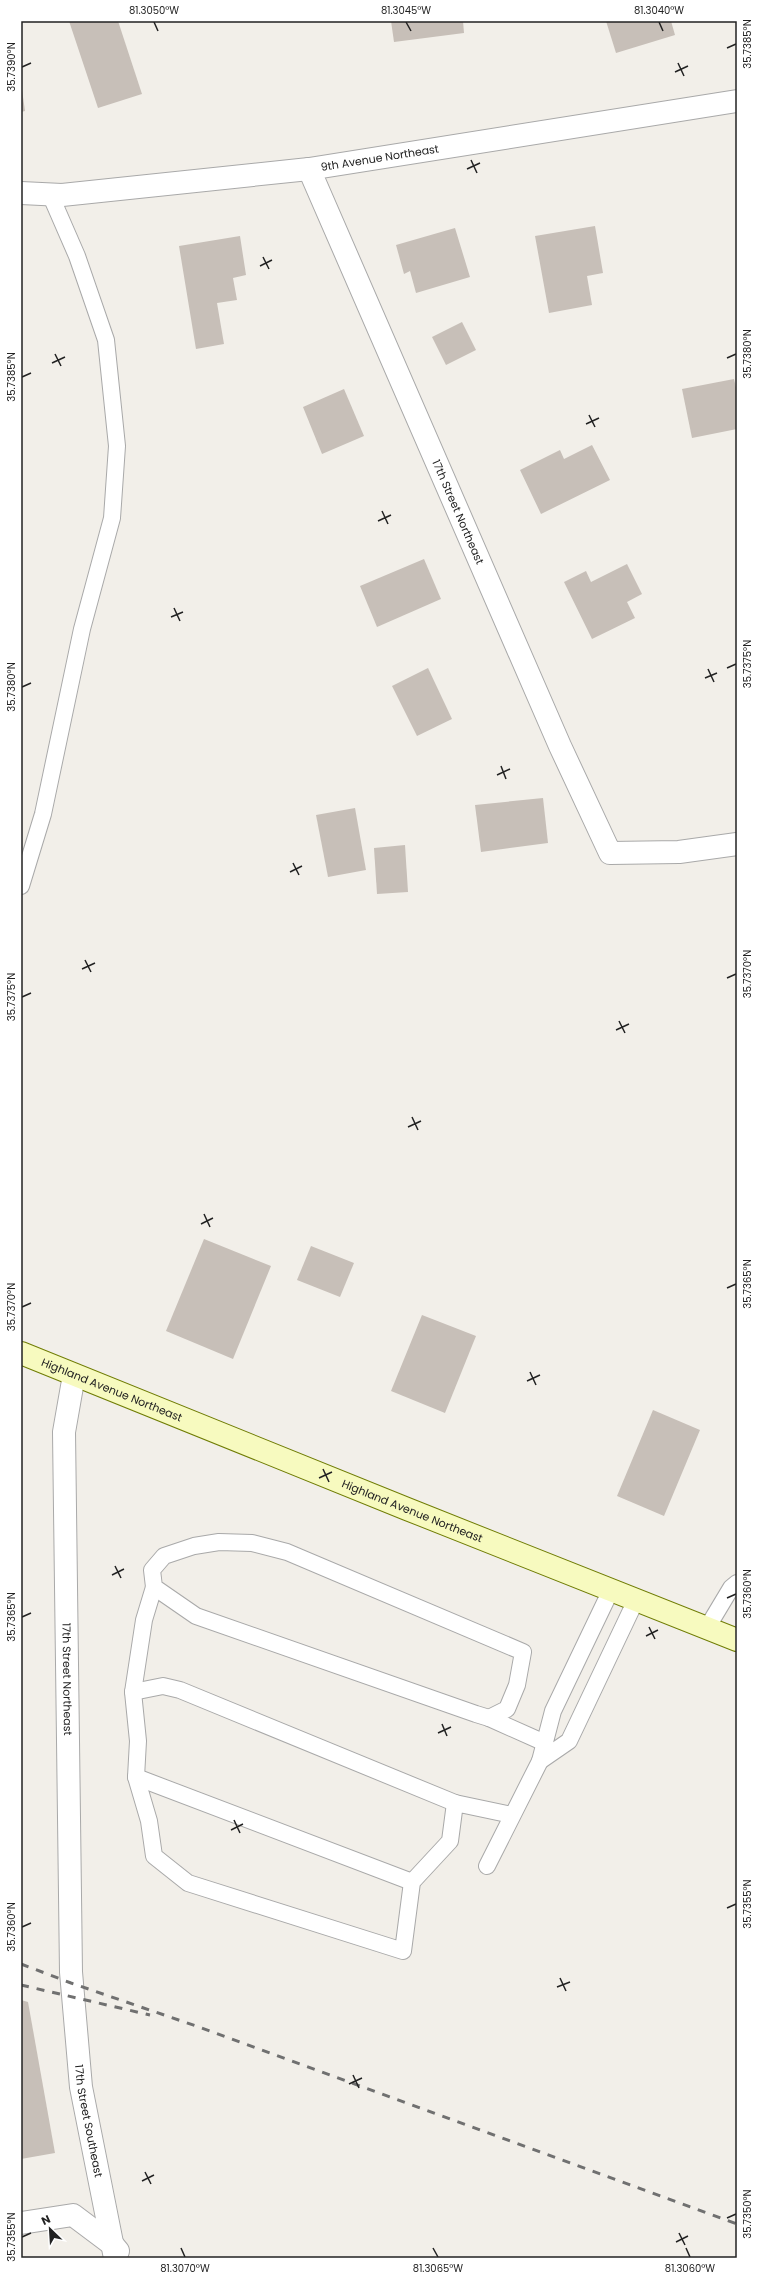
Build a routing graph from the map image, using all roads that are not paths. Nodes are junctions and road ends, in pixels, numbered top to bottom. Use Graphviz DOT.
graph roads {
  1 [pos="737,101"];
  2 [pos="309,169"];
  3 [pos="21,193"];
  4 [pos="50,194"];
  5 [pos="737,844"];
  6 [pos="21,886"];
  7 [pos="21,1353"];
  8 [pos="74,1375"];
  9 [pos="737,1583"];
  10 [pos="154,1587"];
  11 [pos="611,1590"];
  12 [pos="636,1600"];
  13 [pos="707,1628"];
  14 [pos="737,1640"];
  15 [pos="133,1692"];
  16 [pos="489,1718"];
  17 [pos="544,1743"];
  18 [pos="540,1760"];
  19 [pos="136,1777"];
  20 [pos="455,1803"];
  21 [pos="512,1816"];
  22 [pos="487,1866"];
  23 [pos="412,1882"];
  24 [pos="71,1983"];
  25 [pos="21,2224"];
  26 [pos="117,2254"];
  1 -- 2 [label="street, 9th Avenue Northeast"];
  2 -- 4 [label="street, 9th Avenue Northeast"];
  2 -- 5 [label="street, 17th Street Northeast"];
  3 -- 4 [label="street, 9th Avenue Northeast"];
  4 -- 6 [label="lane"];
  7 -- 8 [label="main road, Highland Avenue Northeast"];
  8 -- 11 [label="main road, Highland Avenue Northeast"];
  8 -- 24 [label="street, 17th Street Northeast"];
  9 -- 13 [label="lane"];
  10 -- 15 [label="lane"];
  10 -- 16 [label="lane"];
  10 -- 16 [label="lane"];
  11 -- 12 [label="main road, Highland Avenue Northeast"];
  11 -- 17 [label="lane"];
  12 -- 13 [label="main road, Highland Avenue Northeast"];
  12 -- 18 [label="lane"];
  13 -- 14 [label="main road, Highland Avenue Northeast"];
  15 -- 19 [label="lane"];
  15 -- 20 [label="lane"];
  16 -- 17 [label="lane"];
  17 -- 18 [label="lane"];
  18 -- 21 [label="lane"];
  19 -- 23 [label="lane"];
  19 -- 23 [label="lane"];
  20 -- 21 [label="lane"];
  20 -- 23 [label="lane"];
  21 -- 22 [label="lane"];
  24 -- 26 [label="street, 17th Street Southeast"];
  25 -- 26 [label="street"];
}
